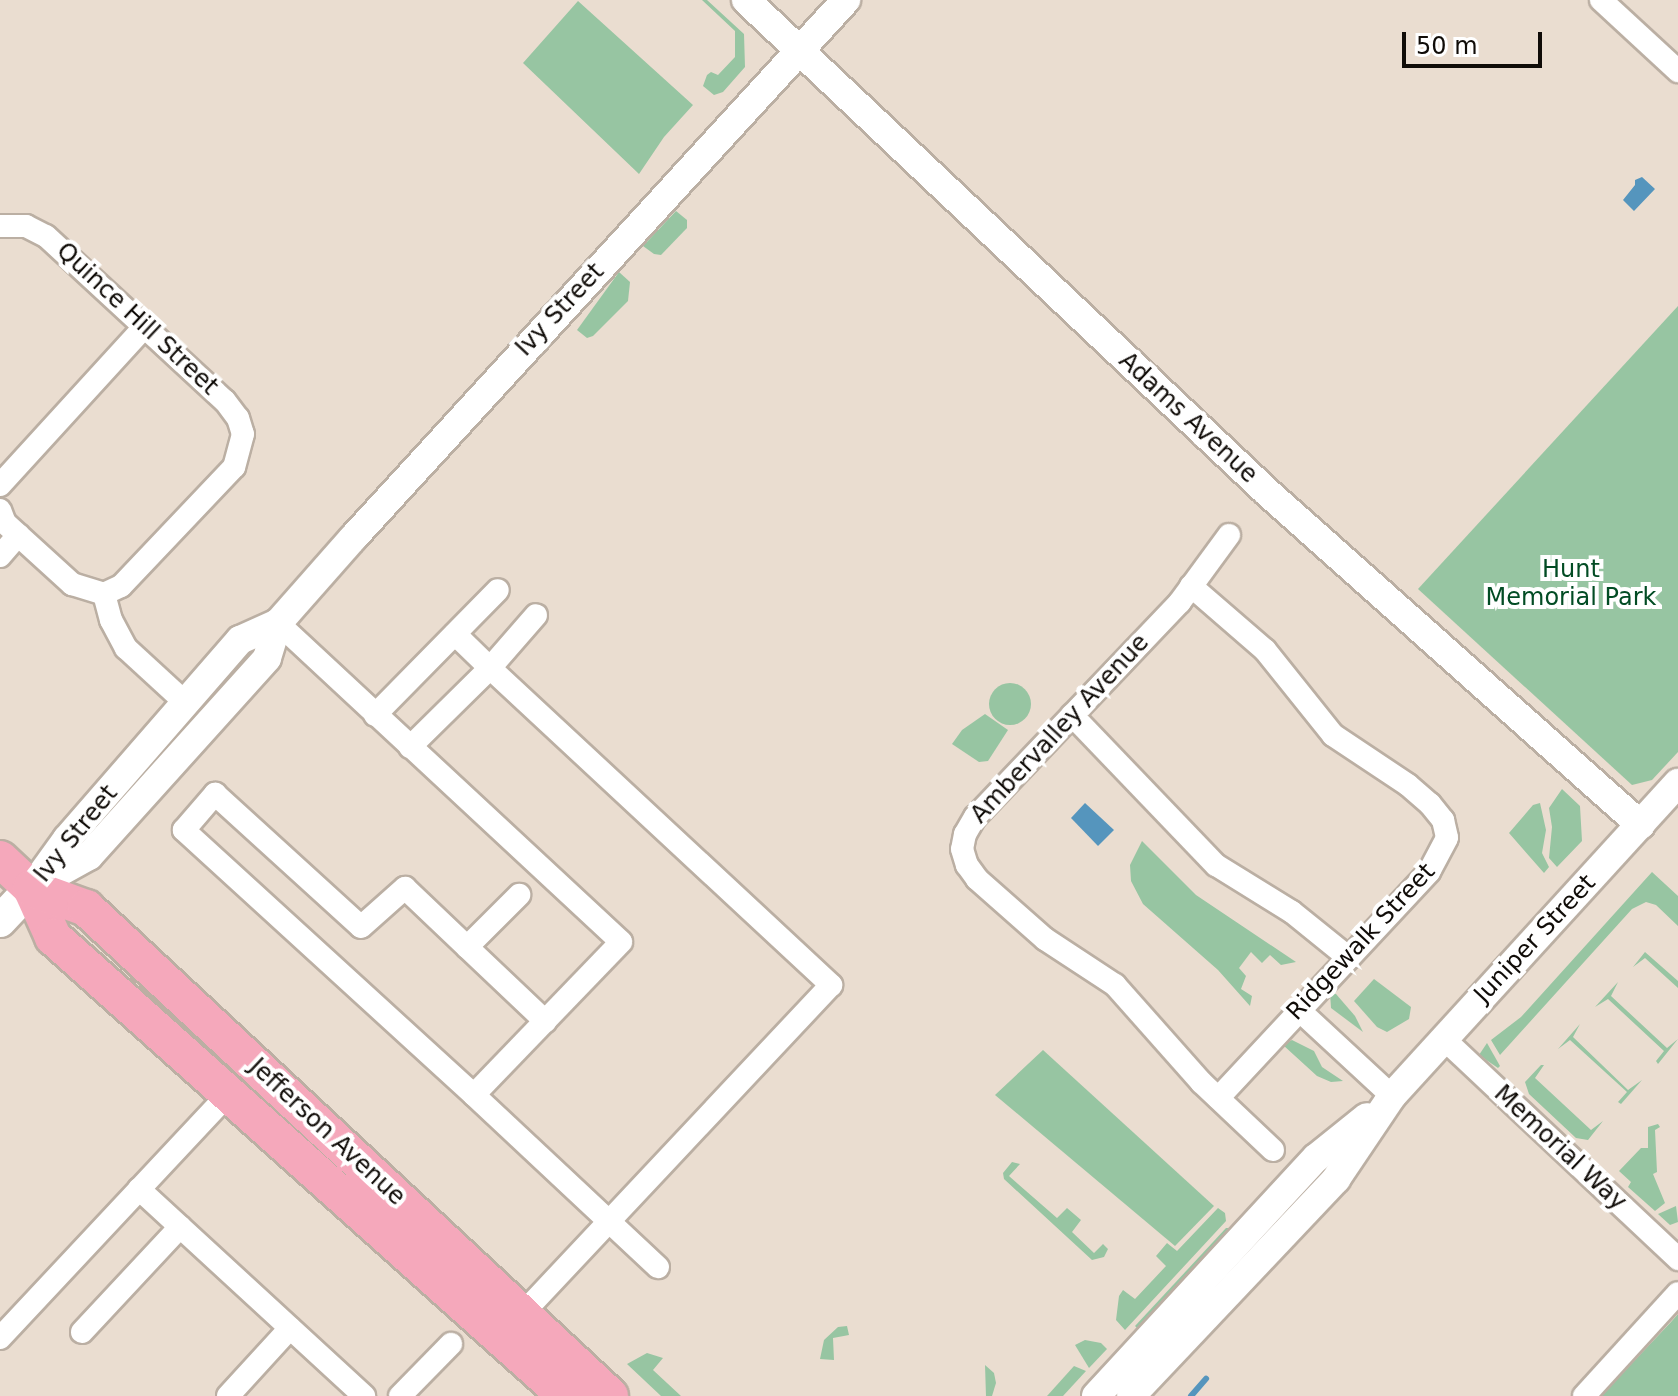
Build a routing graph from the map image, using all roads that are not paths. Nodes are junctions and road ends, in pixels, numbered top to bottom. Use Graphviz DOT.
graph roads {
  1 [pos="746,0"];
  2 [pos="846,0"];
  3 [pos="1601,0"];
  4 [pos="799,50"];
  5 [pos="1678,71"];
  6 [pos="9,226"];
  7 [pos="145,326"];
  8 [pos="0,485"];
  9 [pos="0,510"];
  10 [pos="18,535"];
  11 [pos="1229,535"];
  12 [pos="0,556"];
  13 [pos="1191,586"];
  14 [pos="498,590"];
  15 [pos="104,594"];
  16 [pos="536,615"];
  17 [pos="278,623"];
  18 [pos="455,634"];
  19 [pos="490,668"];
  20 [pos="187,704"];
  21 [pos="375,715"];
  22 [pos="1072,715"];
  23 [pos="410,747"];
  24 [pos="1678,783"];
  25 [pos="1641,825"];
  26 [pos="0,859"];
  27 [pos="31,888"];
  28 [pos="519,895"];
  29 [pos="0,921"];
  30 [pos="467,947"];
  31 [pos="1349,958"];
  32 [pos="1299,1010"];
  33 [pos="545,1021"];
  34 [pos="1443,1038"];
  35 [pos="230,1092"];
  36 [pos="474,1095"];
  37 [pos="1392,1096"];
  38 [pos="1218,1098"];
  39 [pos="1273,1150"];
  40 [pos="139,1189"];
  41 [pos="611,1222"];
  42 [pos="180,1227"];
  43 [pos="1678,1259"];
  44 [pos="658,1267"];
  45 [pos="1678,1293"];
  46 [pos="522,1314"];
  47 [pos="290,1328"];
  48 [pos="82,1332"];
  49 [pos="0,1338"];
  50 [pos="451,1344"];
  51 [pos="591,1392"];
  52 [pos="228,1396"];
  53 [pos="364,1396"];
  54 [pos="400,1396"];
  55 [pos="1096,1396"];
  56 [pos="1131,1396"];
  57 [pos="1584,1396"];
  1 -- 4 [label="street, Adams Avenue"];
  2 -- 4 [label="street, Ivy Street"];
  3 -- 5 [label="street"];
  4 -- 17 [label="street, Ivy Street"];
  4 -- 25 [label="street, Adams Avenue"];
  6 -- 7 [label="street, Quince Hill Street"];
  7 -- 8 [label="street"];
  7 -- 15 [label="street, Quince Hill Street"];
  9 -- 10 [label="street"];
  10 -- 12 [label="street"];
  10 -- 15 [label="street"];
  11 -- 13 [label="street, Ambervalley Avenue"];
  13 -- 22 [label="street, Ambervalley Avenue"];
  13 -- 31 [label="street, Ridgewalk Street"];
  14 -- 18 [label="street"];
  15 -- 20 [label="street"];
  16 -- 19 [label="street"];
  17 -- 20 [label="street, Ivy Street"];
  17 -- 21 [label="street"];
  17 -- 27 [label="street, Ivy Street"];
  18 -- 19 [label="street"];
  18 -- 21 [label="street"];
  19 -- 23 [label="street"];
  19 -- 41 [label="street"];
  20 -- 27 [label="street, Ivy Street"];
  21 -- 23 [label="street"];
  22 -- 31 [label="street"];
  22 -- 38 [label="street, Ambervalley Avenue"];
  23 -- 33 [label="street"];
  24 -- 25 [label="street, Juniper Street"];
  25 -- 34 [label="street, Juniper Street"];
  26 -- 27 [label="main road, Jefferson Avenue"];
  27 -- 29 [label="main road"];
  27 -- 35 [label="main road, Jefferson Avenue"];
  27 -- 46 [label="main road, Jefferson Avenue"];
  28 -- 30 [label="street"];
  30 -- 33 [label="street"];
  30 -- 36 [label="street"];
  31 -- 32 [label="street, Ridgewalk Street"];
  32 -- 37 [label="street"];
  32 -- 38 [label="street, Ridgewalk Street"];
  33 -- 36 [label="street"];
  34 -- 37 [label="street, Juniper Street"];
  34 -- 43 [label="street, Memorial Way"];
  35 -- 40 [label="street"];
  35 -- 51 [label="main road, Jefferson Avenue"];
  36 -- 41 [label="street"];
  37 -- 55 [label="street, Juniper Street"];
  37 -- 56 [label="street, Juniper Street"];
  38 -- 39 [label="street, Ambervalley Avenue"];
  40 -- 42 [label="street"];
  40 -- 49 [label="street"];
  41 -- 44 [label="street"];
  41 -- 46 [label="street"];
  42 -- 47 [label="street"];
  42 -- 48 [label="street"];
  45 -- 57 [label="street"];
  46 -- 51 [label="main road, Jefferson Avenue"];
  47 -- 52 [label="street"];
  47 -- 53 [label="street"];
  50 -- 54 [label="street"];
}
